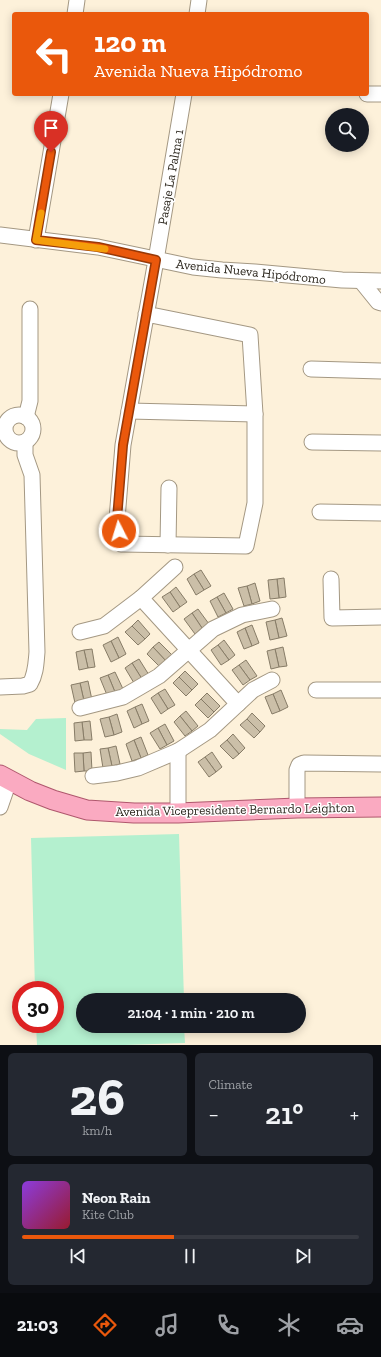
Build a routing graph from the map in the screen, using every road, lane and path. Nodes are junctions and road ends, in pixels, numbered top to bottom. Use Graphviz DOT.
graph roads {
  1 [pos="77,0"];
  2 [pos="199,0"];
  3 [pos="75,12"];
  4 [pos="196,12"];
  5 [pos="369,94"];
  6 [pos="381,94"];
  7 [pos="61,96"];
  8 [pos="184,96"];
  9 [pos="0,236"];
  10 [pos="36,240"];
  11 [pos="156,260"];
  12 [pos="361,281"];
  13 [pos="381,282"];
  14 [pos="381,302"];
  15 [pos="30,309"];
  16 [pos="146,314"];
  17 [pos="311,369"];
  18 [pos="381,371"];
  19 [pos="129,411"];
  20 [pos="255,414"];
  21 [pos="26,417"];
  22 [pos="3,430"];
  23 [pos="25,442"];
  24 [pos="312,442"];
  25 [pos="381,443"];
  26 [pos="169,488"];
  27 [pos="320,512"];
  28 [pos="381,513"];
  29 [pos="168,545"];
  30 [pos="175,567"];
  31 [pos="331,579"];
  32 [pos="141,598"];
  33 [pos="272,609"];
  34 [pos="381,617"];
  35 [pos="80,632"];
  36 [pos="189,649"];
  37 [pos="272,680"];
  38 [pos="0,687"];
  39 [pos="316,690"];
  40 [pos="381,690"];
  41 [pos="238,704"];
  42 [pos="80,708"];
  43 [pos="178,751"];
  44 [pos="381,764"];
  45 [pos="93,776"];
  46 [pos="4,778"];
  47 [pos="0,807"];
  48 [pos="381,807"];
  49 [pos="297,808"];
  50 [pos="178,813"];
  1 -- 3 [label="street"];
  2 -- 4 [label="street"];
  5 -- 6 [label="street"];
  7 -- 10 [label="street"];
  8 -- 11 [label="street, Pasaje La Palma 1"];
  9 -- 10 [label="street, Avenida Nueva Hipódromo"];
  10 -- 11 [label="street, Avenida Nueva Hipódromo"];
  11 -- 12 [label="street, Avenida Nueva Hipódromo"];
  11 -- 16 [label="street, Pasaje La Palma 1"];
  12 -- 13 [label="street, Avenida Nueva Hipódromo"];
  12 -- 14 [label="street"];
  15 -- 21 [label="street"];
  16 -- 19 [label="street, Pasaje La Palma 1"];
  16 -- 20 [label="street"];
  17 -- 18 [label="street"];
  19 -- 20 [label="street"];
  19 -- 29 [label="street, Pasaje La Palma 1"];
  20 -- 29 [label="street"];
  21 -- 22 [label="street"];
  21 -- 23 [label="street"];
  22 -- 23 [label="street"];
  23 -- 38 [label="street"];
  24 -- 25 [label="street"];
  26 -- 29 [label="street"];
  27 -- 28 [label="street"];
  30 -- 32 [label="street"];
  31 -- 34 [label="street"];
  32 -- 35 [label="street"];
  32 -- 36 [label="street"];
  33 -- 36 [label="street"];
  36 -- 41 [label="street"];
  36 -- 42 [label="street"];
  37 -- 41 [label="street"];
  39 -- 40 [label="street"];
  41 -- 43 [label="street"];
  43 -- 45 [label="street"];
  43 -- 50 [label="street"];
  44 -- 49 [label="street"];
  46 -- 47 [label="street"];
  46 -- 50 [label="main road, Avenida Vicepresidente Bernardo Leighton"];
  48 -- 49 [label="main road, Avenida Vicepresidente Bernardo Leighton"];
  49 -- 50 [label="main road, Avenida Vicepresidente Bernardo Leighton"];
}
